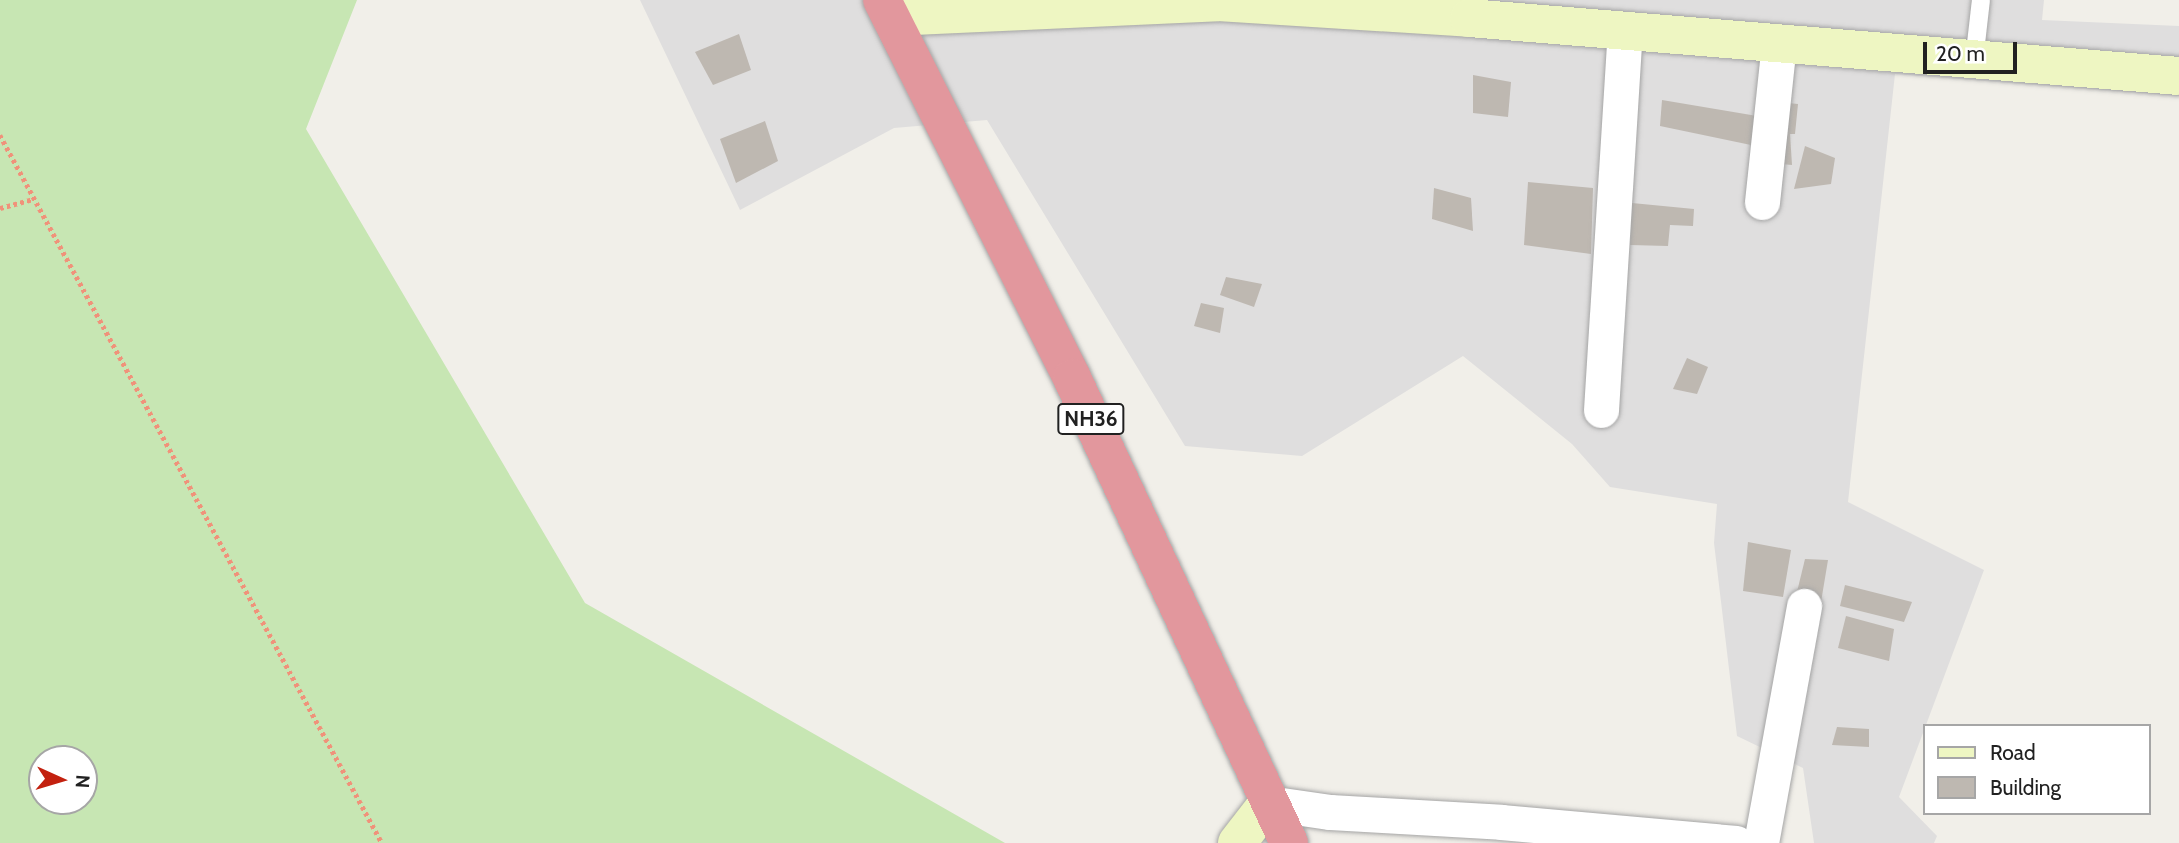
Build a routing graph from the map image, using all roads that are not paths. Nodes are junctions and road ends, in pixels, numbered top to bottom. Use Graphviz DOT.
graph roads {
  1 [pos="1981,0"];
  2 [pos="887,9"];
  3 [pos="1625,31"];
  4 [pos="1779,44"];
  5 [pos="1974,61"];
  6 [pos="2179,76"];
  7 [pos="1762,202"];
  8 [pos="1601,410"];
  9 [pos="1804,606"];
  10 [pos="1268,803"];
  11 [pos="1237,843"];
  12 [pos="1289,843"];
  13 [pos="1736,843"];
  14 [pos="1761,843"];
  1 -- 5 [label="lane"];
  2 -- 3 [label="street"];
  2 -- 10 [label="highway, NH36"];
  3 -- 4 [label="street"];
  3 -- 8 [label="street"];
  4 -- 5 [label="street"];
  4 -- 7 [label="street"];
  5 -- 6 [label="street"];
  9 -- 14 [label="street"];
  10 -- 11 [label="street"];
  10 -- 12 [label="highway, NH36"];
  10 -- 13 [label="street"];
}
